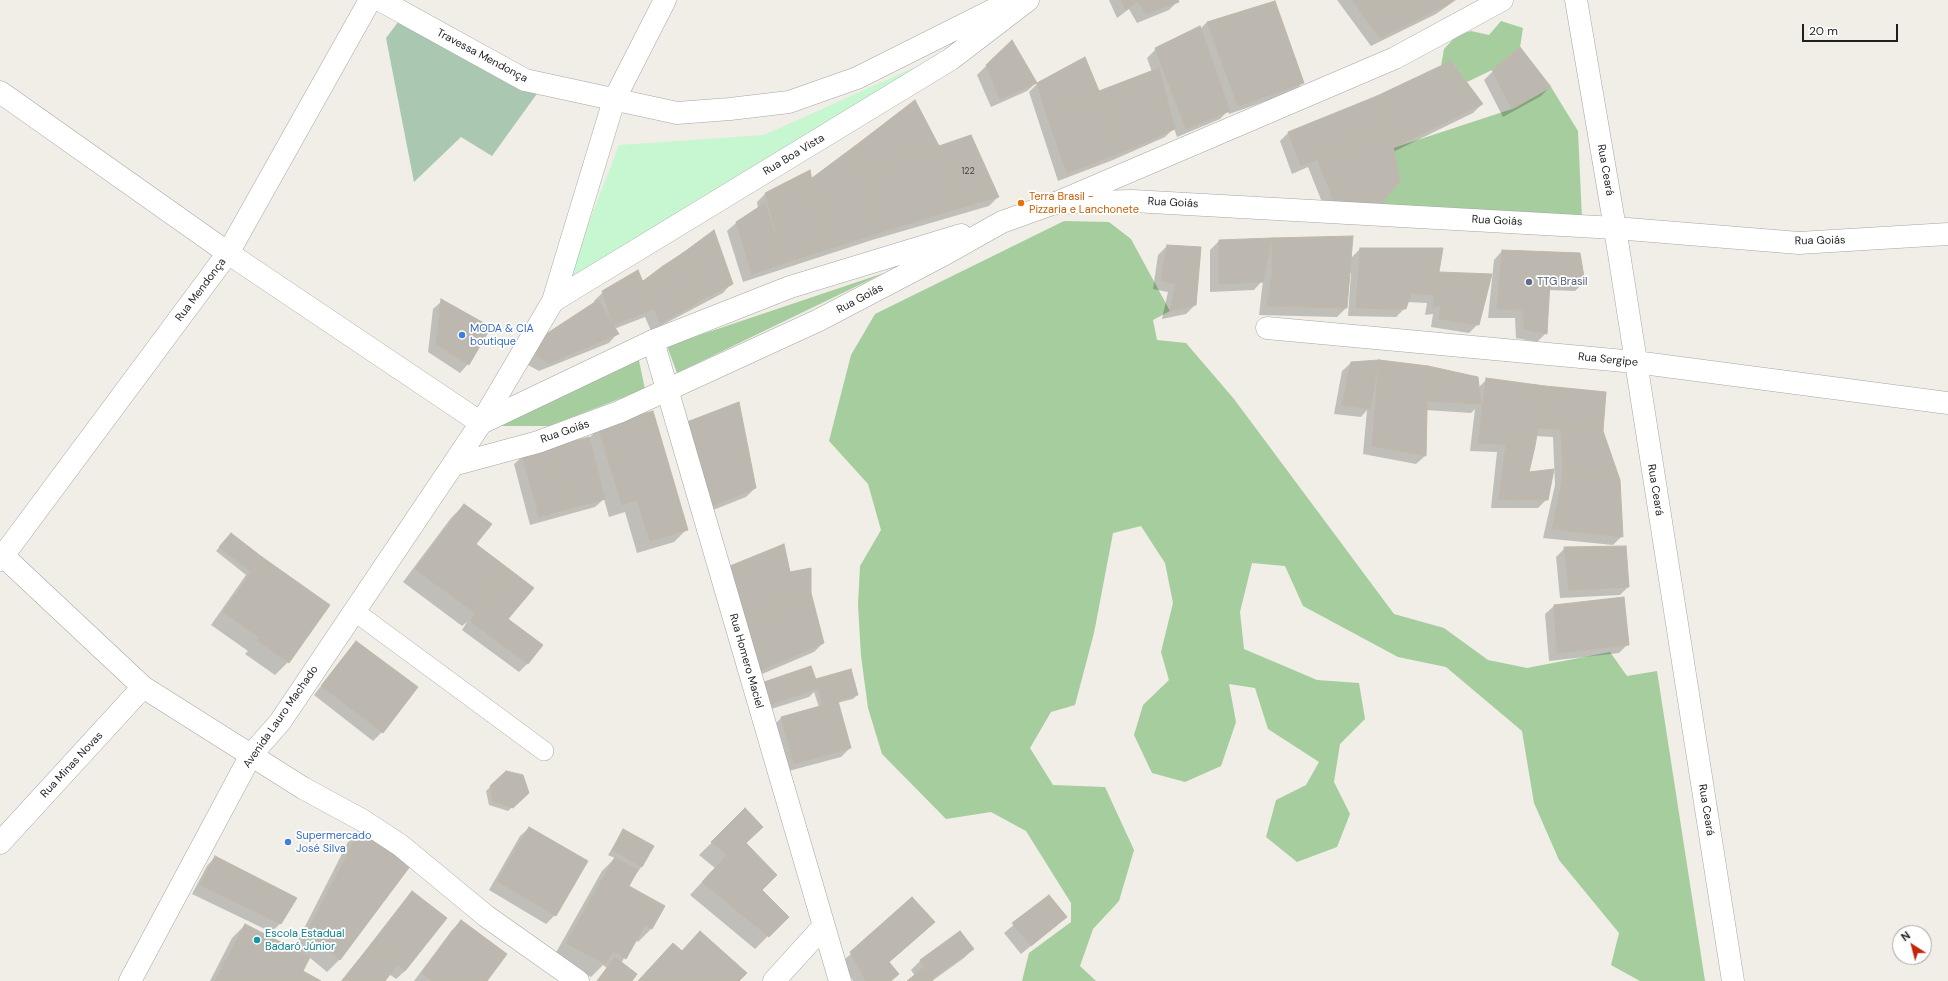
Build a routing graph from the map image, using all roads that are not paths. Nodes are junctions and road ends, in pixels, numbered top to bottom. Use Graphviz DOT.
graph roads {
  1 [pos="370,0"];
  2 [pos="380,0"];
  3 [pos="664,0"];
  4 [pos="1013,0"];
  5 [pos="1028,0"];
  6 [pos="1502,0"];
  7 [pos="1576,0"];
  8 [pos="0,92"];
  9 [pos="614,100"];
  10 [pos="1055,203"];
  11 [pos="1002,222"];
  12 [pos="1615,228"];
  13 [pos="1948,234"];
  14 [pos="228,253"];
  15 [pos="553,301"];
  16 [pos="1266,328"];
  17 [pos="653,341"];
  18 [pos="1635,362"];
  19 [pos="667,390"];
  20 [pos="1948,404"];
  21 [pos="481,423"];
  22 [pos="453,466"];
  23 [pos="1,556"];
  24 [pos="354,611"];
  25 [pos="143,687"];
  26 [pos="544,751"];
  27 [pos="250,755"];
  28 [pos="0,843"];
  29 [pos="823,927"];
  30 [pos="130,981"];
  31 [pos="578,981"];
  32 [pos="774,981"];
  33 [pos="840,981"];
  34 [pos="1733,981"];
  1 -- 14 [label="street, Rua Mendonça"];
  2 -- 9 [label="street, Travessa Mendonça"];
  3 -- 9 [label="street"];
  4 -- 9 [label="street"];
  5 -- 15 [label="street, Rua Boa Vista"];
  6 -- 10 [label="street"];
  7 -- 12 [label="street, Rua Ceará"];
  8 -- 14 [label="street"];
  9 -- 15 [label="street"];
  10 -- 11 [label="street, Rua Goiás"];
  10 -- 12 [label="street, Rua Goiás"];
  11 -- 17 [label="street"];
  11 -- 19 [label="street, Rua Goiás"];
  12 -- 13 [label="street, Rua Goiás"];
  12 -- 18 [label="street, Rua Ceará"];
  14 -- 21 [label="street"];
  14 -- 23 [label="street, Rua Mendonça"];
  15 -- 21 [label="street, Avenida Lauro Machado"];
  16 -- 18 [label="street, Rua Sergipe"];
  17 -- 19 [label="street, Rua Homero Maciel"];
  17 -- 21 [label="street"];
  18 -- 20 [label="street, Rua Sergipe"];
  18 -- 34 [label="street, Rua Ceará"];
  19 -- 22 [label="street, Rua Goiás"];
  19 -- 29 [label="street, Rua Homero Maciel"];
  21 -- 22 [label="street, Avenida Lauro Machado"];
  22 -- 24 [label="street, Avenida Lauro Machado"];
  23 -- 25 [label="street"];
  24 -- 26 [label="lane"];
  24 -- 27 [label="street, Avenida Lauro Machado"];
  25 -- 27 [label="street"];
  25 -- 28 [label="street, Rua Minas Novas"];
  27 -- 30 [label="street, Avenida Lauro Machado"];
  27 -- 31 [label="street"];
  29 -- 32 [label="street"];
  29 -- 33 [label="street, Rua Homero Maciel"];
}
